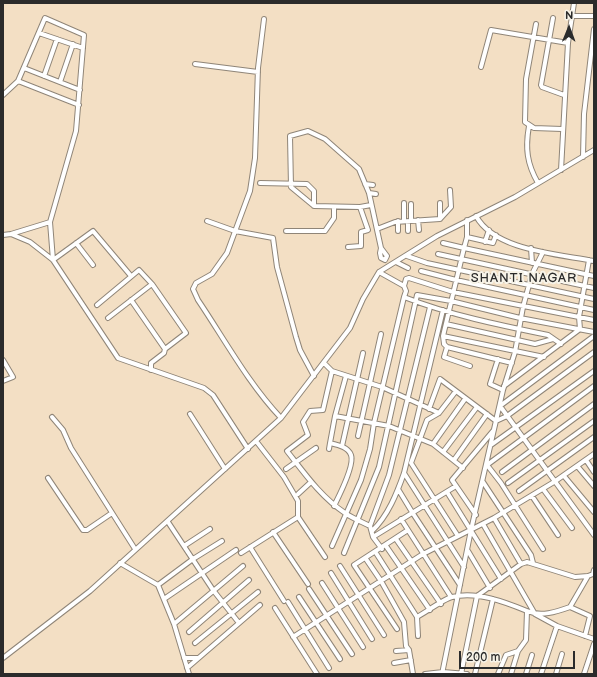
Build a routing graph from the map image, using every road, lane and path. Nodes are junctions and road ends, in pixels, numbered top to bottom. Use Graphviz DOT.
graph roads {
  1 [pos="574,3"];
  2 [pos="572,16"];
  3 [pos="594,16"];
  4 [pos="553,18"];
  5 [pos="264,19"];
  6 [pos="536,24"];
  7 [pos="594,29"];
  8 [pos="39,32"];
  9 [pos="534,36"];
  10 [pos="57,39"];
  11 [pos="549,39"];
  12 [pos="568,43"];
  13 [pos="73,44"];
  14 [pos="83,48"];
  15 [pos="195,64"];
  16 [pos="482,67"];
  17 [pos="24,68"];
  18 [pos="258,72"];
  19 [pos="44,76"];
  20 [pos="18,81"];
  21 [pos="60,82"];
  22 [pos="80,90"];
  23 [pos="3,94"];
  24 [pos="564,95"];
  25 [pos="79,105"];
  26 [pos="529,126"];
  27 [pos="562,129"];
  28 [pos="594,150"];
  29 [pos="583,158"];
  30 [pos="561,170"];
  31 [pos="260,183"];
  32 [pos="291,183"];
  33 [pos="365,184"];
  34 [pos="538,184"];
  35 [pos="373,185"];
  36 [pos="450,190"];
  37 [pos="369,193"];
  38 [pos="376,194"];
  39 [pos="404,203"];
  40 [pos="440,203"];
  41 [pos="411,204"];
  42 [pos="371,205"];
  43 [pos="314,206"];
  44 [pos="334,207"];
  45 [pos="360,207"];
  46 [pos="476,216"];
  47 [pos="440,219"];
  48 [pos="418,220"];
  49 [pos="467,220"];
  50 [pos="207,221"];
  51 [pos="408,221"];
  52 [pos="50,222"];
  53 [pos="398,222"];
  54 [pos="377,229"];
  55 [pos="235,230"];
  56 [pos="419,230"];
  57 [pos="489,230"];
  58 [pos="286,231"];
  59 [pos="398,231"];
  60 [pos="408,231"];
  61 [pos="10,234"];
  62 [pos="3,235"];
  63 [pos="496,235"];
  64 [pos="467,237"];
  65 [pos="485,242"];
  66 [pos="76,243"];
  67 [pos="443,243"];
  68 [pos="348,247"];
  69 [pos="464,248"];
  70 [pos="531,248"];
  71 [pos="543,252"];
  72 [pos="438,254"];
  73 [pos="407,256"];
  74 [pos="461,259"];
  75 [pos="53,260"];
  76 [pos="589,260"];
  77 [pos="594,261"];
  78 [pos="396,262"];
  79 [pos="535,264"];
  80 [pos="93,265"];
  81 [pos="387,265"];
  82 [pos="408,268"];
  83 [pos="459,270"];
  84 [pos="421,271"];
  85 [pos="379,272"];
  86 [pos="532,274"];
  87 [pos="586,274"];
  88 [pos="131,276"];
  89 [pos="594,276"];
  90 [pos="456,280"];
  91 [pos="152,284"];
  92 [pos="529,285"];
  93 [pos="404,286"];
  94 [pos="584,286"];
  95 [pos="594,288"];
  96 [pos="454,292"];
  97 [pos="526,296"];
  98 [pos="582,296"];
  99 [pos="404,297"];
  100 [pos="594,299"];
  101 [pos="131,300"];
  102 [pos="415,301"];
  103 [pos="451,301"];
  104 [pos="97,305"];
  105 [pos="430,307"];
  106 [pos="523,307"];
  107 [pos="581,307"];
  108 [pos="442,310"];
  109 [pos="594,310"];
  110 [pos="448,313"];
  111 [pos="579,317"];
  112 [pos="108,318"];
  113 [pos="520,318"];
  114 [pos="594,320"];
  115 [pos="446,324"];
  116 [pos="518,329"];
  117 [pos="580,329"];
  118 [pos="594,332"];
  119 [pos="381,334"];
  120 [pos="443,336"];
  121 [pos="594,336"];
  122 [pos="553,339"];
  123 [pos="516,340"];
  124 [pos="561,344"];
  125 [pos="446,348"];
  126 [pos="165,349"];
  127 [pos="515,352"];
  128 [pos="594,352"];
  129 [pos="363,353"];
  130 [pos="544,357"];
  131 [pos="498,359"];
  132 [pos="3,360"];
  133 [pos="324,363"];
  134 [pos="512,363"];
  135 [pos="470,366"];
  136 [pos="151,370"];
  137 [pos="332,371"];
  138 [pos="594,371"];
  139 [pos="314,376"];
  140 [pos="346,376"];
  141 [pos="3,381"];
  142 [pos="357,381"];
  143 [pos="370,384"];
  144 [pos="594,386"];
  145 [pos="382,387"];
  146 [pos="504,388"];
  147 [pos="456,391"];
  148 [pos="396,394"];
  149 [pos="465,399"];
  150 [pos="408,400"];
  151 [pos="594,404"];
  152 [pos="421,405"];
  153 [pos="500,406"];
  154 [pos="477,407"];
  155 [pos="428,409"];
  156 [pos="439,413"];
  157 [pos="190,414"];
  158 [pos="487,414"];
  159 [pos="335,416"];
  160 [pos="507,416"];
  161 [pos="52,417"];
  162 [pos="281,418"];
  163 [pos="348,419"];
  164 [pos="361,421"];
  165 [pos="496,421"];
  166 [pos="594,421"];
  167 [pos="374,423"];
  168 [pos="388,426"];
  169 [pos="516,428"];
  170 [pos="494,430"];
  171 [pos="400,431"];
  172 [pos="358,436"];
  173 [pos="412,437"];
  174 [pos="594,437"];
  175 [pos="523,439"];
  176 [pos="421,440"];
  177 [pos="256,441"];
  178 [pos="330,442"];
  179 [pos="432,444"];
  180 [pos="491,445"];
  181 [pos="342,446"];
  182 [pos="316,448"];
  183 [pos="248,449"];
  184 [pos="329,449"];
  185 [pos="531,450"];
  186 [pos="443,452"];
  187 [pos="594,454"];
  188 [pos="454,460"];
  189 [pos="586,460"];
  190 [pos="295,461"];
  191 [pos="539,461"];
  192 [pos="487,465"];
  193 [pos="578,466"];
  194 [pos="463,468"];
  195 [pos="225,469"];
  196 [pos="286,469"];
  197 [pos="502,472"];
  198 [pos="546,472"];
  199 [pos="594,472"];
  200 [pos="404,473"];
  201 [pos="564,476"];
  202 [pos="48,478"];
  203 [pos="311,482"];
  204 [pos="483,482"];
  205 [pos="554,482"];
  206 [pos="508,483"];
  207 [pos="456,486"];
  208 [pos="594,486"];
  209 [pos="398,489"];
  210 [pos="543,489"];
  211 [pos="519,491"];
  212 [pos="447,492"];
  213 [pos="298,494"];
  214 [pos="532,496"];
  215 [pos="436,499"];
  216 [pos="516,505"];
  217 [pos="334,506"];
  218 [pos="425,506"];
  219 [pos="412,512"];
  220 [pos="504,512"];
  221 [pos="594,512"];
  222 [pos="112,513"];
  223 [pos="346,514"];
  224 [pos="476,515"];
  225 [pos="298,517"];
  226 [pos="494,518"];
  227 [pos="401,519"];
  228 [pos="358,520"];
  229 [pos="168,522"];
  230 [pos="483,524"];
  231 [pos="210,528"];
  232 [pos="371,528"];
  233 [pos="572,528"];
  234 [pos="408,530"];
  235 [pos="471,530"];
  236 [pos="273,532"];
  237 [pos="558,535"];
  238 [pos="594,535"];
  239 [pos="458,536"];
  240 [pos="373,537"];
  241 [pos="396,539"];
  242 [pos="222,541"];
  243 [pos="447,542"];
  244 [pos="184,546"];
  245 [pos="332,546"];
  246 [pos="386,546"];
  247 [pos="250,547"];
  248 [pos="435,548"];
  249 [pos="135,549"];
  250 [pos="382,549"];
  251 [pos="543,549"];
  252 [pos="236,550"];
  253 [pos="468,551"];
  254 [pos="344,552"];
  255 [pos="241,553"];
  256 [pos="376,553"];
  257 [pos="423,554"];
  258 [pos="325,557"];
  259 [pos="193,559"];
  260 [pos="366,559"];
  261 [pos="411,562"];
  262 [pos="533,563"];
  263 [pos="120,564"];
  264 [pos="521,564"];
  265 [pos="243,566"];
  266 [pos="340,566"];
  267 [pos="464,567"];
  268 [pos="401,568"];
  269 [pos="201,572"];
  270 [pos="512,572"];
  271 [pos="331,573"];
  272 [pos="592,574"];
  273 [pos="391,575"];
  274 [pos="249,580"];
  275 [pos="381,580"];
  276 [pos="501,580"];
  277 [pos="322,583"];
  278 [pos="308,584"];
  279 [pos="158,585"];
  280 [pos="460,585"];
  281 [pos="370,588"];
  282 [pos="490,588"];
  283 [pos="310,589"];
  284 [pos="213,590"];
  285 [pos="258,592"];
  286 [pos="359,594"];
  287 [pos="477,596"];
  288 [pos="298,597"];
  289 [pos="451,597"];
  290 [pos="458,597"];
  291 [pos="164,599"];
  292 [pos="492,599"];
  293 [pos="222,602"];
  294 [pos="349,602"];
  295 [pos="441,604"];
  296 [pos="260,605"];
  297 [pos="570,607"];
  298 [pos="275,608"];
  299 [pos="338,609"];
  300 [pos="430,610"];
  301 [pos="527,611"];
  302 [pos="231,613"];
  303 [pos="534,614"];
  304 [pos="327,615"];
  305 [pos="417,617"];
  306 [pos="315,622"];
  307 [pos="239,623"];
  308 [pos="174,624"];
  309 [pos="556,626"];
  310 [pos="304,629"];
  311 [pos="397,629"];
  312 [pos="189,632"];
  313 [pos="384,635"];
  314 [pos="418,636"];
  315 [pos="585,636"];
  316 [pos="293,637"];
  317 [pos="372,639"];
  318 [pos="594,639"];
  319 [pos="195,643"];
  320 [pos="594,644"];
  321 [pos="363,647"];
  322 [pos="409,650"];
  323 [pos="518,651"];
  324 [pos="396,652"];
  325 [pos="352,654"];
  326 [pos="562,654"];
  327 [pos="532,655"];
  328 [pos="3,658"];
  329 [pos="184,658"];
  330 [pos="199,658"];
  331 [pos="340,659"];
  332 [pos="411,660"];
  333 [pos="394,663"];
  334 [pos="187,668"];
  335 [pos="329,668"];
  336 [pos="442,673"];
  337 [pos="461,673"];
  338 [pos="189,674"];
  339 [pos="317,674"];
  340 [pos="413,674"];
  341 [pos="425,674"];
  342 [pos="467,674"];
  343 [pos="475,674"];
  344 [pos="498,674"];
  345 [pos="511,674"];
  346 [pos="526,674"];
  347 [pos="541,674"];
  348 [pos="556,674"];
  349 [pos="584,674"];
  1 -- 2 [label="street"];
  2 -- 3 [label="street"];
  2 -- 12 [label="street"];
  4 -- 11 [label="street"];
  5 -- 18 [label="street"];
  6 -- 9 [label="street"];
  7 -- 29 [label="street"];
  8 -- 10 [label="street"];
  8 -- 14 [label="street"];
  8 -- 17 [label="street"];
  9 -- 11 [label="street"];
  9 -- 16 [label="street"];
  9 -- 26 [label="street"];
  10 -- 13 [label="street"];
  10 -- 19 [label="street"];
  11 -- 12 [label="street"];
  11 -- 24 [label="street"];
  12 -- 24 [label="street"];
  13 -- 14 [label="street"];
  13 -- 21 [label="street"];
  14 -- 22 [label="street"];
  15 -- 18 [label="street"];
  17 -- 19 [label="street"];
  17 -- 20 [label="street"];
  18 -- 55 [label="street"];
  19 -- 21 [label="street"];
  20 -- 23 [label="street"];
  20 -- 25 [label="street"];
  21 -- 22 [label="street"];
  22 -- 25 [label="street"];
  24 -- 27 [label="street"];
  25 -- 52 [label="street"];
  26 -- 27 [label="street"];
  26 -- 34 [label="street"];
  27 -- 30 [label="street"];
  28 -- 29 [label="street"];
  29 -- 30 [label="street"];
  30 -- 34 [label="street"];
  31 -- 32 [label="street"];
  32 -- 33 [label="street"];
  32 -- 43 [label="street"];
  32 -- 43 [label="street"];
  33 -- 35 [label="street"];
  33 -- 37 [label="street"];
  34 -- 46 [label="street"];
  36 -- 47 [label="street"];
  37 -- 38 [label="street"];
  37 -- 42 [label="street"];
  39 -- 51 [label="street"];
  40 -- 47 [label="street"];
  41 -- 51 [label="street"];
  42 -- 45 [label="street"];
  42 -- 54 [label="street"];
  43 -- 44 [label="street"];
  44 -- 45 [label="street"];
  44 -- 58 [label="street"];
  45 -- 68 [label="street"];
  46 -- 49 [label="street"];
  46 -- 57 [label="street"];
  47 -- 48 [label="street"];
  48 -- 51 [label="street"];
  48 -- 56 [label="street"];
  49 -- 64 [label="street"];
  49 -- 73 [label="street"];
  50 -- 55 [label="street"];
  51 -- 53 [label="street"];
  51 -- 60 [label="street"];
  52 -- 61 [label="street"];
  52 -- 75 [label="street"];
  53 -- 54 [label="street"];
  53 -- 59 [label="street"];
  54 -- 81 [label="street"];
  55 -- 139 [label="street"];
  55 -- 162 [label="street"];
  57 -- 63 [label="street"];
  57 -- 65 [label="street"];
  61 -- 62 [label="street"];
  61 -- 75 [label="street"];
  63 -- 65 [label="street"];
  63 -- 70 [label="street"];
  64 -- 65 [label="street"];
  64 -- 69 [label="street"];
  66 -- 75 [label="street"];
  66 -- 80 [label="street"];
  66 -- 88 [label="street"];
  67 -- 69 [label="street"];
  69 -- 74 [label="street"];
  69 -- 79 [label="street"];
  70 -- 71 [label="street"];
  70 -- 79 [label="street"];
  71 -- 76 [label="street"];
  71 -- 79 [label="street"];
  72 -- 74 [label="street"];
  73 -- 78 [label="street"];
  73 -- 83 [label="street"];
  74 -- 83 [label="street"];
  74 -- 86 [label="street"];
  75 -- 136 [label="street"];
  76 -- 77 [label="street"];
  76 -- 87 [label="street"];
  78 -- 81 [label="street"];
  78 -- 82 [label="street"];
  79 -- 86 [label="street"];
  79 -- 87 [label="street"];
  81 -- 85 [label="street"];
  83 -- 90 [label="street"];
  83 -- 92 [label="street"];
  84 -- 90 [label="street"];
  85 -- 93 [label="street"];
  85 -- 133 [label="street"];
  86 -- 92 [label="street"];
  86 -- 94 [label="street"];
  87 -- 89 [label="street"];
  87 -- 94 [label="street"];
  88 -- 91 [label="street"];
  88 -- 104 [label="street"];
  90 -- 96 [label="street"];
  90 -- 97 [label="street"];
  91 -- 101 [label="street"];
  91 -- 126 [label="street"];
  92 -- 97 [label="street"];
  92 -- 98 [label="street"];
  93 -- 96 [label="street"];
  93 -- 99 [label="street"];
  94 -- 95 [label="street"];
  94 -- 98 [label="street"];
  96 -- 103 [label="street"];
  96 -- 106 [label="street"];
  97 -- 106 [label="street"];
  97 -- 107 [label="street"];
  98 -- 100 [label="street"];
  98 -- 107 [label="street"];
  99 -- 102 [label="street"];
  99 -- 145 [label="street"];
  101 -- 112 [label="street"];
  101 -- 126 [label="street"];
  102 -- 103 [label="street"];
  102 -- 105 [label="street"];
  102 -- 148 [label="street"];
  103 -- 110 [label="street"];
  103 -- 113 [label="street"];
  105 -- 108 [label="street"];
  105 -- 150 [label="street"];
  106 -- 111 [label="street"];
  106 -- 113 [label="street"];
  107 -- 109 [label="street"];
  107 -- 111 [label="street"];
  108 -- 110 [label="street"];
  108 -- 152 [label="street"];
  110 -- 115 [label="street"];
  110 -- 116 [label="street"];
  111 -- 114 [label="street"];
  111 -- 117 [label="street"];
  113 -- 116 [label="street"];
  113 -- 117 [label="street"];
  115 -- 120 [label="street"];
  115 -- 123 [label="street"];
  116 -- 122 [label="street"];
  116 -- 123 [label="street"];
  117 -- 118 [label="street"];
  117 -- 124 [label="street"];
  119 -- 143 [label="street"];
  120 -- 125 [label="street"];
  120 -- 127 [label="street"];
  121 -- 153 [label="street"];
  122 -- 123 [label="street"];
  122 -- 124 [label="street"];
  123 -- 127 [label="street"];
  124 -- 130 [label="street"];
  125 -- 131 [label="street"];
  125 -- 135 [label="street"];
  126 -- 136 [label="street"];
  127 -- 130 [label="street"];
  127 -- 134 [label="street"];
  128 -- 160 [label="street"];
  129 -- 142 [label="street"];
  130 -- 146 [label="street"];
  131 -- 134 [label="street"];
  131 -- 146 [label="street"];
  132 -- 141 [label="street"];
  133 -- 137 [label="street"];
  133 -- 139 [label="street"];
  134 -- 146 [label="street"];
  136 -- 183 [label="street"];
  137 -- 140 [label="street"];
  137 -- 190 [label="street"];
  138 -- 169 [label="street"];
  139 -- 162 [label="street"];
  140 -- 142 [label="street"];
  140 -- 159 [label="street"];
  142 -- 143 [label="street"];
  142 -- 163 [label="street"];
  143 -- 145 [label="street"];
  143 -- 164 [label="street"];
  144 -- 175 [label="street"];
  145 -- 148 [label="street"];
  145 -- 167 [label="street"];
  146 -- 153 [label="street"];
  147 -- 149 [label="street"];
  147 -- 155 [label="street"];
  147 -- 156 [label="street"];
  148 -- 150 [label="street"];
  148 -- 168 [label="street"];
  149 -- 154 [label="street"];
  149 -- 179 [label="street"];
  150 -- 152 [label="street"];
  150 -- 171 [label="street"];
  151 -- 185 [label="street"];
  152 -- 155 [label="street"];
  152 -- 173 [label="street"];
  153 -- 160 [label="street"];
  153 -- 165 [label="street"];
  154 -- 158 [label="street"];
  154 -- 186 [label="street"];
  155 -- 156 [label="street"];
  156 -- 176 [label="street"];
  157 -- 195 [label="street"];
  158 -- 165 [label="street"];
  158 -- 188 [label="street"];
  159 -- 163 [label="street"];
  159 -- 178 [label="street"];
  160 -- 165 [label="street"];
  160 -- 169 [label="street"];
  161 -- 222 [label="street"];
  162 -- 177 [label="street"];
  163 -- 164 [label="street"];
  163 -- 181 [label="street"];
  164 -- 167 [label="street"];
  164 -- 172 [label="street"];
  165 -- 170 [label="street"];
  166 -- 191 [label="street"];
  167 -- 168 [label="street"];
  167 -- 223 [label="street"];
  168 -- 171 [label="street"];
  168 -- 228 [label="street"];
  169 -- 175 [label="street"];
  169 -- 180 [label="street"];
  170 -- 180 [label="street"];
  170 -- 194 [label="street"];
  171 -- 173 [label="street"];
  171 -- 232 [label="street"];
  173 -- 176 [label="street"];
  173 -- 200 [label="street"];
  174 -- 198 [label="street"];
  175 -- 185 [label="street"];
  175 -- 192 [label="street"];
  176 -- 179 [label="street"];
  176 -- 215 [label="street"];
  177 -- 183 [label="street"];
  177 -- 225 [label="street"];
  178 -- 181 [label="street"];
  178 -- 184 [label="street"];
  179 -- 186 [label="street"];
  180 -- 192 [label="street"];
  181 -- 217 [label="street"];
  182 -- 190 [label="street"];
  183 -- 195 [label="street"];
  185 -- 191 [label="street"];
  185 -- 197 [label="street"];
  186 -- 188 [label="street"];
  187 -- 189 [label="street"];
  188 -- 194 [label="street"];
  189 -- 193 [label="street"];
  189 -- 199 [label="street"];
  190 -- 196 [label="street"];
  190 -- 203 [label="street"];
  191 -- 198 [label="street"];
  191 -- 206 [label="street"];
  192 -- 204 [label="street"];
  192 -- 216 [label="street"];
  193 -- 201 [label="street"];
  193 -- 208 [label="street"];
  194 -- 207 [label="street"];
  195 -- 229 [label="street"];
  198 -- 205 [label="street"];
  198 -- 211 [label="street"];
  200 -- 209 [label="street"];
  200 -- 218 [label="street"];
  201 -- 205 [label="street"];
  201 -- 221 [label="street"];
  202 -- 222 [label="street"];
  203 -- 213 [label="street"];
  203 -- 217 [label="street"];
  204 -- 220 [label="street"];
  204 -- 224 [label="street"];
  205 -- 210 [label="street"];
  205 -- 238 [label="street"];
  207 -- 212 [label="street"];
  207 -- 224 [label="street"];
  209 -- 219 [label="street"];
  209 -- 232 [label="street"];
  210 -- 214 [label="street"];
  210 -- 233 [label="street"];
  212 -- 215 [label="street"];
  212 -- 235 [label="street"];
  214 -- 216 [label="street"];
  214 -- 237 [label="street"];
  215 -- 218 [label="street"];
  215 -- 239 [label="street"];
  216 -- 220 [label="street"];
  216 -- 251 [label="street"];
  217 -- 223 [label="street"];
  218 -- 219 [label="street"];
  218 -- 243 [label="street"];
  219 -- 227 [label="street"];
  219 -- 248 [label="street"];
  220 -- 226 [label="street"];
  220 -- 262 [label="street"];
  222 -- 249 [label="street"];
  223 -- 228 [label="street"];
  223 -- 245 [label="street"];
  224 -- 235 [label="street"];
  225 -- 236 [label="street"];
  225 -- 258 [label="street"];
  226 -- 230 [label="street"];
  226 -- 264 [label="street"];
  227 -- 234 [label="street"];
  227 -- 240 [label="street"];
  228 -- 232 [label="street"];
  228 -- 254 [label="street"];
  229 -- 244 [label="street"];
  229 -- 249 [label="street"];
  230 -- 235 [label="street"];
  230 -- 270 [label="street"];
  231 -- 244 [label="street"];
  232 -- 240 [label="street"];
  234 -- 241 [label="street"];
  234 -- 257 [label="street"];
  235 -- 239 [label="street"];
  235 -- 253 [label="street"];
  235 -- 276 [label="street"];
  236 -- 247 [label="street"];
  236 -- 278 [label="street"];
  239 -- 243 [label="street"];
  240 -- 250 [label="street"];
  241 -- 246 [label="street"];
  241 -- 261 [label="street"];
  242 -- 259 [label="street"];
  243 -- 248 [label="street"];
  243 -- 267 [label="street"];
  244 -- 259 [label="street"];
  246 -- 250 [label="street"];
  246 -- 268 [label="street"];
  247 -- 255 [label="street"];
  247 -- 310 [label="street"];
  248 -- 257 [label="street"];
  248 -- 280 [label="street"];
  249 -- 263 [label="street"];
  250 -- 256 [label="street"];
  252 -- 269 [label="street"];
  253 -- 267 [label="street"];
  253 -- 282 [label="street"];
  256 -- 260 [label="street"];
  256 -- 273 [label="street"];
  257 -- 261 [label="street"];
  257 -- 289 [label="street"];
  259 -- 269 [label="street"];
  259 -- 279 [label="street"];
  260 -- 275 [label="street"];
  260 -- 281 [label="street"];
  261 -- 268 [label="street"];
  261 -- 295 [label="street"];
  262 -- 264 [label="street"];
  262 -- 272 [label="street"];
  263 -- 279 [label="street"];
  263 -- 328 [label="street"];
  264 -- 270 [label="street"];
  265 -- 284 [label="street"];
  266 -- 286 [label="street"];
  267 -- 280 [label="street"];
  268 -- 273 [label="street"];
  268 -- 300 [label="street"];
  269 -- 284 [label="street"];
  269 -- 291 [label="street"];
  270 -- 276 [label="street"];
  270 -- 303 [label="street"];
  271 -- 294 [label="street"];
  272 -- 297 [label="street"];
  273 -- 275 [label="street"];
  273 -- 305 [label="street"];
  274 -- 293 [label="street"];
  275 -- 281 [label="street"];
  275 -- 322 [label="street"];
  276 -- 282 [label="street"];
  277 -- 299 [label="street"];
  279 -- 291 [label="street"];
  280 -- 290 [label="street"];
  281 -- 286 [label="street"];
  281 -- 311 [label="street"];
  282 -- 287 [label="street"];
  283 -- 304 [label="street"];
  284 -- 293 [label="street"];
  284 -- 308 [label="street"];
  285 -- 302 [label="street"];
  286 -- 294 [label="street"];
  286 -- 313 [label="street"];
  287 -- 290 [label="street"];
  287 -- 292 [label="street"];
  287 -- 337 [label="street"];
  288 -- 306 [label="street"];
  289 -- 290 [label="street"];
  289 -- 295 [label="street"];
  290 -- 336 [label="street"];
  291 -- 308 [label="street"];
  292 -- 301 [label="street"];
  292 -- 343 [label="street"];
  293 -- 302 [label="street"];
  293 -- 312 [label="street"];
  294 -- 299 [label="street"];
  294 -- 317 [label="street"];
  295 -- 300 [label="street"];
  296 -- 307 [label="street"];
  297 -- 303 [label="street"];
  297 -- 315 [label="street"];
  298 -- 316 [label="street"];
  299 -- 304 [label="street"];
  299 -- 321 [label="street"];
  300 -- 305 [label="street"];
  301 -- 303 [label="street"];
  301 -- 323 [label="street"];
  302 -- 307 [label="street"];
  302 -- 319 [label="street"];
  303 -- 309 [label="street"];
  304 -- 306 [label="street"];
  304 -- 325 [label="street"];
  305 -- 314 [label="street"];
  306 -- 310 [label="street"];
  306 -- 331 [label="street"];
  307 -- 330 [label="street"];
  308 -- 329 [label="street"];
  309 -- 315 [label="street"];
  309 -- 347 [label="street"];
  310 -- 316 [label="street"];
  310 -- 335 [label="street"];
  315 -- 318 [label="street"];
  316 -- 339 [label="street"];
  320 -- 349 [label="street"];
  322 -- 324 [label="street"];
  322 -- 332 [label="street"];
  323 -- 344 [label="street"];
  323 -- 345 [label="street"];
  326 -- 348 [label="street"];
  327 -- 346 [label="street"];
  329 -- 330 [label="street"];
  329 -- 334 [label="street"];
  330 -- 334 [label="street"];
  332 -- 333 [label="street"];
  332 -- 340 [label="street"];
  334 -- 338 [label="street"];
  336 -- 337 [label="street"];
  336 -- 341 [label="street"];
  337 -- 342 [label="street"];
}
